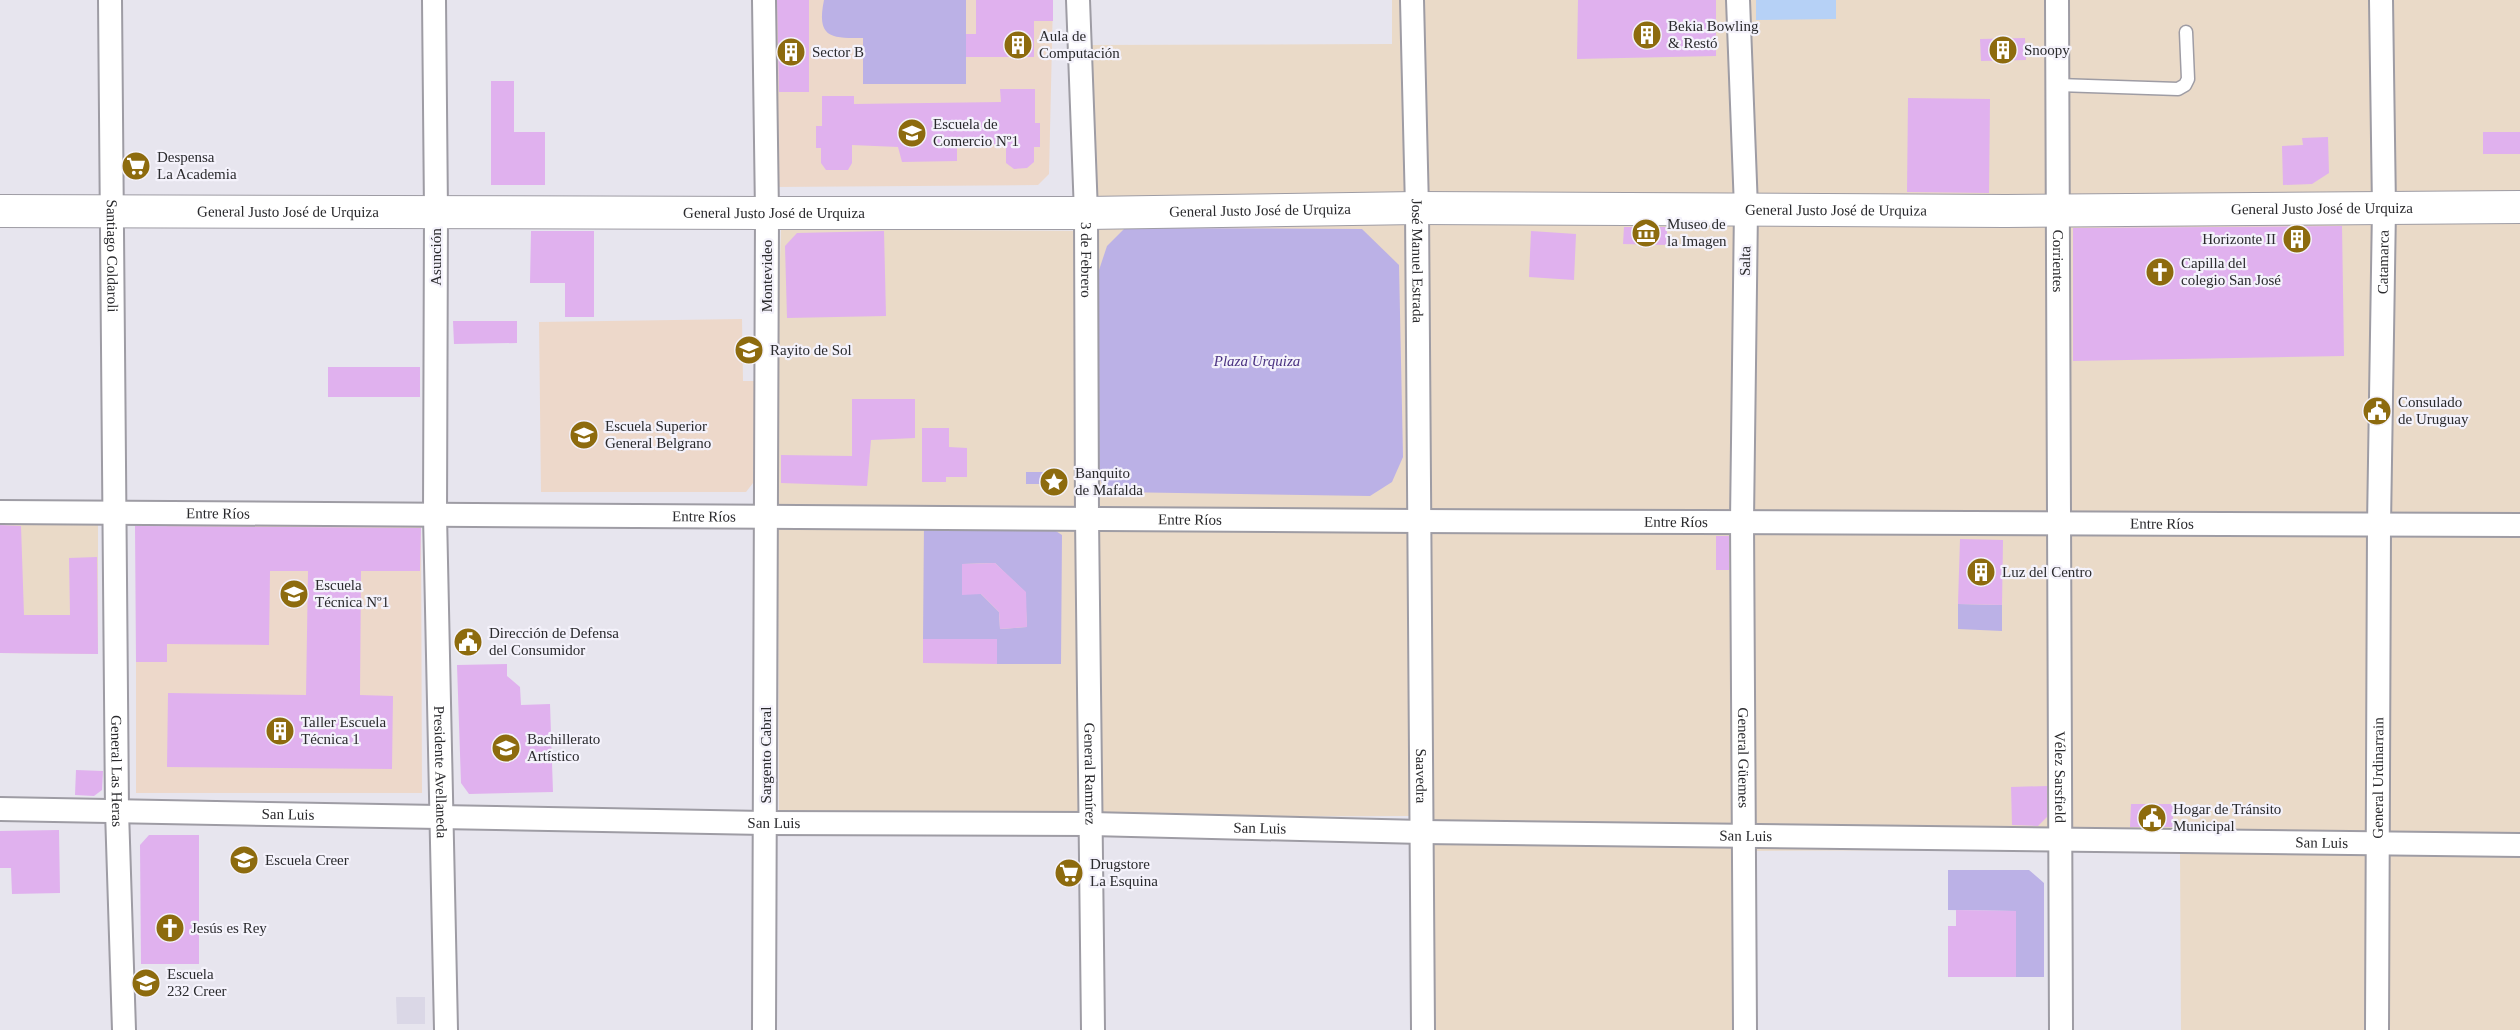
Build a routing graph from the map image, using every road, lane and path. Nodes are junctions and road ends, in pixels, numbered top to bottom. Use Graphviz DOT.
graph roads {
  1 [pos="110,0"];
  2 [pos="434,0"];
  3 [pos="764,0"];
  4 [pos="1078,0"];
  5 [pos="1412,0"];
  6 [pos="1738,0"];
  7 [pos="2057,0"];
  8 [pos="2381,0"];
  9 [pos="2186,32"];
  10 [pos="2058,85"];
  11 [pos="2520,207"];
  12 [pos="1417,208"];
  13 [pos="1746,208"];
  14 [pos="2384,208"];
  15 [pos="2059,210"];
  16 [pos="0,211"];
  17 [pos="111,211"];
  18 [pos="436,212"];
  19 [pos="767,213"];
  20 [pos="1086,213"];
  21 [pos="0,512"];
  22 [pos="115,513"];
  23 [pos="435,515"];
  24 [pos="766,516"];
  25 [pos="1087,518"];
  26 [pos="1418,521"];
  27 [pos="1742,521"];
  28 [pos="2059,523"];
  29 [pos="2379,525"];
  30 [pos="2520,525"];
  31 [pos="0,809"];
  32 [pos="117,811"];
  33 [pos="440,818"];
  34 [pos="765,824"];
  35 [pos="1092,824"];
  36 [pos="1422,832"];
  37 [pos="1744,836"];
  38 [pos="2060,840"];
  39 [pos="2378,844"];
  40 [pos="2520,845"];
  41 [pos="124,1030"];
  42 [pos="446,1030"];
  43 [pos="764,1030"];
  44 [pos="1093,1030"];
  45 [pos="1423,1030"];
  46 [pos="1745,1030"];
  47 [pos="2061,1030"];
  48 [pos="2377,1030"];
  1 -- 17 [label="street, Santiago Coldaroli"];
  2 -- 18 [label="street, Asunción"];
  3 -- 19 [label="street, Montevideo"];
  4 -- 20 [label="street, 3 de Febrero"];
  5 -- 12 [label="street, José Manuel Estrada"];
  6 -- 13 [label="street, Salta"];
  7 -- 10 [label="street, Corrientes"];
  8 -- 14 [label="street, Catamarca"];
  9 -- 10 [label="lane"];
  10 -- 15 [label="street, Corrientes"];
  11 -- 14 [label="street, General Justo José de Urquiza"];
  12 -- 13 [label="street, General Justo José de Urquiza"];
  12 -- 20 [label="street, General Justo José de Urquiza"];
  12 -- 26 [label="street, José Manuel Estrada"];
  13 -- 15 [label="street, General Justo José de Urquiza"];
  13 -- 27 [label="street, Salta"];
  14 -- 15 [label="street, General Justo José de Urquiza"];
  14 -- 29 [label="street, Catamarca"];
  15 -- 28 [label="street, Corrientes"];
  16 -- 17 [label="street, General Justo José de Urquiza"];
  17 -- 18 [label="street, General Justo José de Urquiza"];
  17 -- 22 [label="street, Santiago Coldaroli"];
  18 -- 19 [label="street, General Justo José de Urquiza"];
  18 -- 23 [label="street, Asunción"];
  19 -- 20 [label="street, General Justo José de Urquiza"];
  19 -- 24 [label="street, Montevideo"];
  20 -- 25 [label="street, 3 de Febrero"];
  21 -- 22 [label="street, Entre Ríos"];
  22 -- 23 [label="street, Entre Ríos"];
  22 -- 32 [label="street, General Las Heras"];
  23 -- 24 [label="street, Entre Ríos"];
  23 -- 33 [label="street, Presidente Avellaneda"];
  24 -- 25 [label="street, Entre Ríos"];
  24 -- 34 [label="street, Sargento Cabral"];
  25 -- 26 [label="street, Entre Ríos"];
  25 -- 35 [label="street, General Ramírez"];
  26 -- 27 [label="street, Entre Ríos"];
  26 -- 36 [label="street, Saavedra"];
  27 -- 28 [label="street, Entre Ríos"];
  27 -- 37 [label="street, General Güemes"];
  28 -- 29 [label="street, Entre Ríos"];
  28 -- 38 [label="street, Vélez Sarsfield"];
  29 -- 30 [label="street, Entre Ríos"];
  29 -- 39 [label="street, General Urdinarrain"];
  31 -- 32 [label="street, San Luis"];
  32 -- 33 [label="street, San Luis"];
  32 -- 41 [label="street, General Las Heras"];
  33 -- 34 [label="street, San Luis"];
  33 -- 42 [label="street, Presidente Avellaneda"];
  34 -- 35 [label="street, San Luis"];
  34 -- 43 [label="street, Sargento Cabral"];
  35 -- 36 [label="street, San Luis"];
  35 -- 44 [label="street, General Ramírez"];
  36 -- 37 [label="street, San Luis"];
  36 -- 45 [label="street, Saavedra"];
  37 -- 38 [label="street, San Luis"];
  37 -- 46 [label="street, General Güemes"];
  38 -- 39 [label="street, San Luis"];
  38 -- 47 [label="street, Vélez Sarsfield"];
  39 -- 40 [label="street, San Luis"];
  39 -- 48 [label="street, General Urdinarrain"];
}
